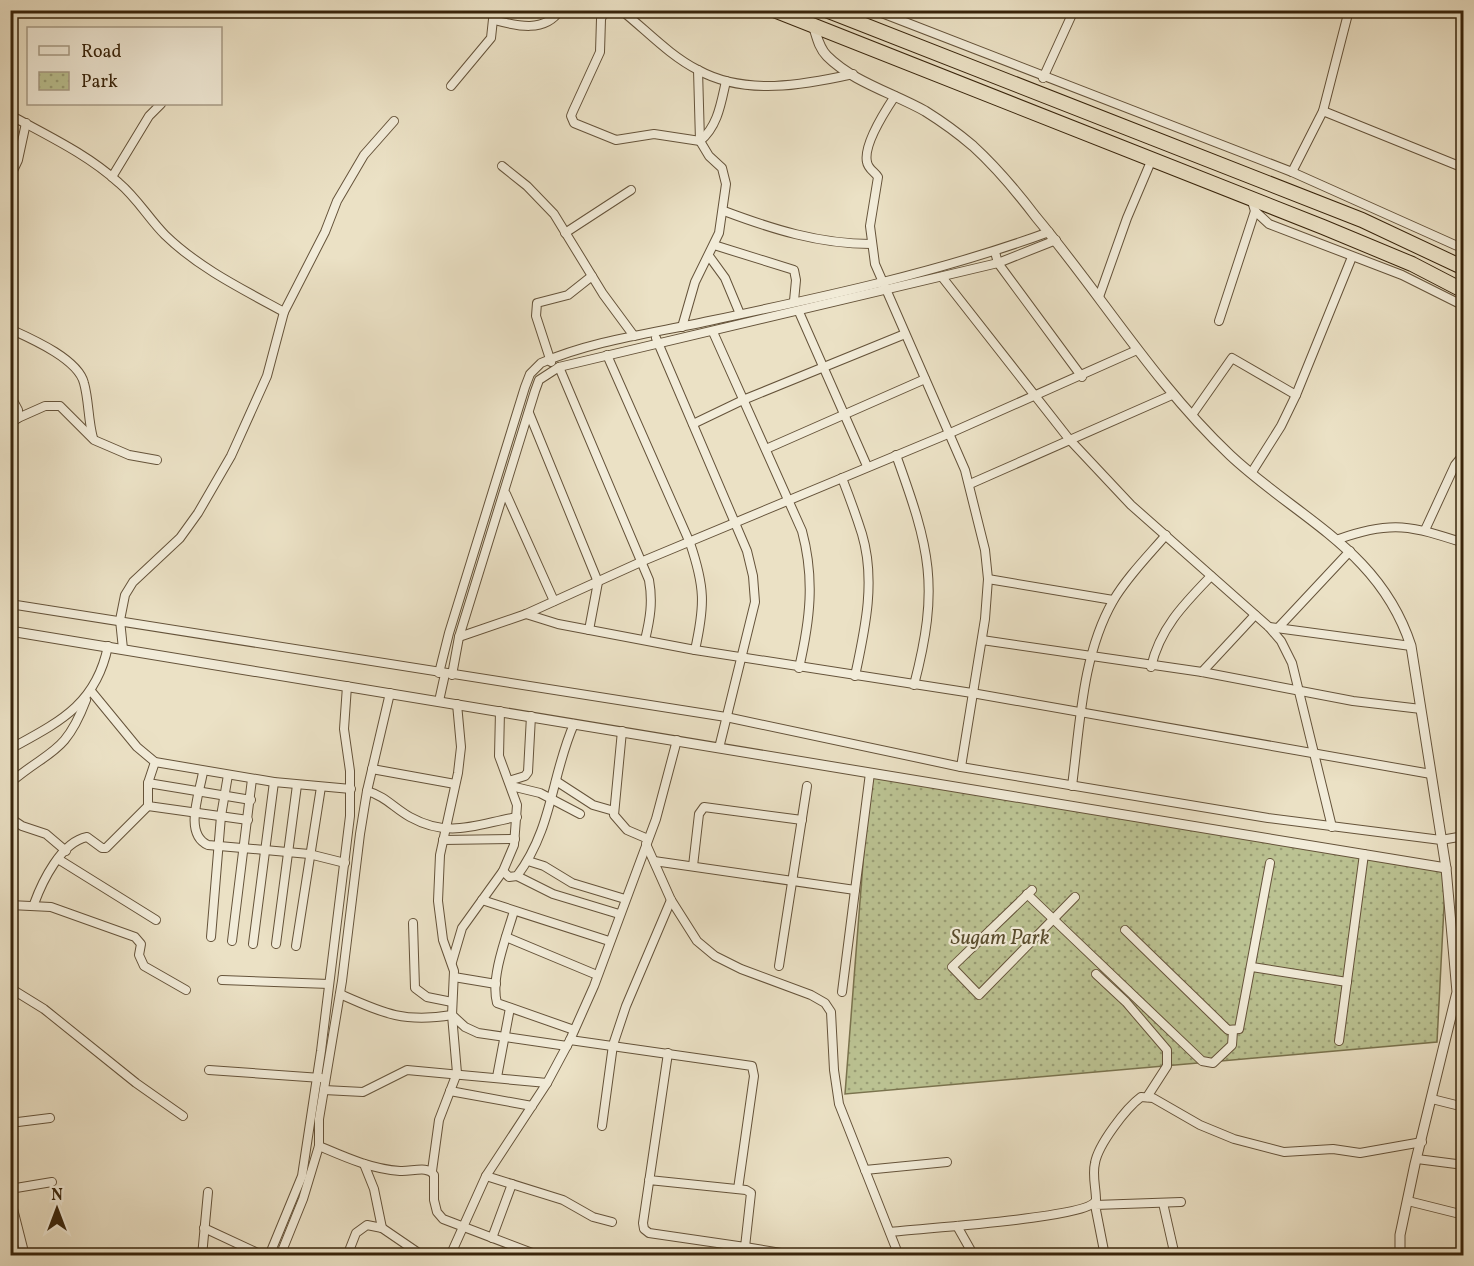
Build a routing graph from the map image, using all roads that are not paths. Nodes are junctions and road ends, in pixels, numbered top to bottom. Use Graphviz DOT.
graph roads {
  1 [pos="494,10"];
  2 [pos="560,10"];
  3 [pos="605,10"];
  4 [pos="621,10"];
  5 [pos="774,10"];
  6 [pos="826,10"];
  7 [pos="874,10"];
  8 [pos="1074,10"];
  9 [pos="1349,10"];
  10 [pos="494,20"];
  11 [pos="814,27"];
  12 [pos="698,70"];
  13 [pos="853,74"];
  14 [pos="1043,78"];
  15 [pos="726,81"];
  16 [pos="451,86"];
  17 [pos="894,96"];
  18 [pos="160,105"];
  19 [pos="1323,111"];
  20 [pos="10,115"];
  21 [pos="394,121"];
  22 [pos="26,123"];
  23 [pos="700,141"];
  24 [pos="1152,159"];
  25 [pos="502,166"];
  26 [pos="1464,168"];
  27 [pos="1292,172"];
  28 [pos="10,177"];
  29 [pos="112,177"];
  30 [pos="631,190"];
  31 [pos="1253,205"];
  32 [pos="724,211"];
  33 [pos="565,232"];
  34 [pos="1053,236"];
  35 [pos="871,244"];
  36 [pos="714,245"];
  37 [pos="1464,249"];
  38 [pos="995,252"];
  39 [pos="709,256"];
  40 [pos="1352,257"];
  41 [pos="998,263"];
  42 [pos="1464,268"];
  43 [pos="592,276"];
  44 [pos="942,277"];
  45 [pos="881,281"];
  46 [pos="886,291"];
  47 [pos="1464,291"];
  48 [pos="1099,297"];
  49 [pos="794,301"];
  50 [pos="1464,306"];
  51 [pos="284,312"];
  52 [pos="799,312"];
  53 [pos="740,314"];
  54 [pos="1219,321"];
  55 [pos="682,327"];
  56 [pos="10,329"];
  57 [pos="654,332"];
  58 [pos="713,332"];
  59 [pos="904,334"];
  60 [pos="634,336"];
  61 [pos="657,343"];
  62 [pos="1137,350"];
  63 [pos="607,355"];
  64 [pos="550,359"];
  65 [pos="823,367"];
  66 [pos="556,369"];
  67 [pos="1082,377"];
  68 [pos="925,379"];
  69 [pos="10,395"];
  70 [pos="1172,395"];
  71 [pos="1296,395"];
  72 [pos="1034,397"];
  73 [pos="743,400"];
  74 [pos="529,413"];
  75 [pos="844,413"];
  76 [pos="1192,415"];
  77 [pos="18,418"];
  78 [pos="10,424"];
  79 [pos="693,424"];
  80 [pos="948,434"];
  81 [pos="1069,439"];
  82 [pos="94,440"];
  83 [pos="766,449"];
  84 [pos="1464,454"];
  85 [pos="896,455"];
  86 [pos="157,460"];
  87 [pos="867,466"];
  88 [pos="1252,472"];
  89 [pos="842,478"];
  90 [pos="970,484"];
  91 [pos="506,494"];
  92 [pos="788,500"];
  93 [pos="735,523"];
  94 [pos="1425,530"];
  95 [pos="1166,536"];
  96 [pos="1339,539"];
  97 [pos="690,543"];
  98 [pos="1464,543"];
  99 [pos="1350,551"];
  100 [pos="643,561"];
  101 [pos="1212,576"];
  102 [pos="988,579"];
  103 [pos="598,582"];
  104 [pos="1113,600"];
  105 [pos="554,601"];
  106 [pos="10,604"];
  107 [pos="526,614"];
  108 [pos="1255,615"];
  109 [pos="120,621"];
  110 [pos="1269,627"];
  111 [pos="1278,628"];
  112 [pos="589,630"];
  113 [pos="10,631"];
  114 [pos="459,637"];
  115 [pos="645,640"];
  116 [pos="982,640"];
  117 [pos="108,646"];
  118 [pos="1411,646"];
  119 [pos="123,649"];
  120 [pos="694,650"];
  121 [pos="740,657"];
  122 [pos="1092,657"];
  123 [pos="1151,667"];
  124 [pos="799,668"];
  125 [pos="1202,672"];
  126 [pos="446,674"];
  127 [pos="855,676"];
  128 [pos="914,685"];
  129 [pos="347,686"];
  130 [pos="1300,690"];
  131 [pos="390,693"];
  132 [pos="972,693"];
  133 [pos="89,695"];
  134 [pos="439,701"];
  135 [pos="457,704"];
  136 [pos="1421,709"];
  137 [pos="500,711"];
  138 [pos="1081,714"];
  139 [pos="531,716"];
  140 [pos="726,717"];
  141 [pos="574,724"];
  142 [pos="622,731"];
  143 [pos="677,741"];
  144 [pos="719,748"];
  145 [pos="10,749"];
  146 [pos="1313,753"];
  147 [pos="155,762"];
  148 [pos="961,767"];
  149 [pos="372,769"];
  150 [pos="203,772"];
  151 [pos="870,773"];
  152 [pos="1431,774"];
  153 [pos="228,776"];
  154 [pos="252,779"];
  155 [pos="556,781"];
  156 [pos="274,782"];
  157 [pos="10,783"];
  158 [pos="148,783"];
  159 [pos="455,784"];
  160 [pos="510,784"];
  161 [pos="297,785"];
  162 [pos="807,786"];
  163 [pos="1072,786"];
  164 [pos="321,787"];
  165 [pos="351,789"];
  166 [pos="367,791"];
  167 [pos="200,792"];
  168 [pos="224,796"];
  169 [pos="553,798"];
  170 [pos="250,800"];
  171 [pos="148,806"];
  172 [pos="614,811"];
  173 [pos="196,812"];
  174 [pos="580,814"];
  175 [pos="221,816"];
  176 [pos="518,817"];
  177 [pos="11,819"];
  178 [pos="248,820"];
  179 [pos="802,820"];
  180 [pos="1332,827"];
  181 [pos="444,830"];
  182 [pos="1464,836"];
  183 [pos="10,837"];
  184 [pos="515,839"];
  185 [pos="442,840"];
  186 [pos="1441,840"];
  187 [pos="647,841"];
  188 [pos="219,846"];
  189 [pos="244,849"];
  190 [pos="265,850"];
  191 [pos="66,851"];
  192 [pos="288,852"];
  193 [pos="309,854"];
  194 [pos="1364,854"];
  195 [pos="58,859"];
  196 [pos="528,861"];
  197 [pos="654,861"];
  198 [pos="345,863"];
  199 [pos="1269,863"];
  200 [pos="693,866"];
  201 [pos="1446,868"];
  202 [pos="503,871"];
  203 [pos="517,876"];
  204 [pos="793,881"];
  205 [pos="855,890"];
  206 [pos="1075,897"];
  207 [pos="625,899"];
  208 [pos="482,900"];
  209 [pos="671,900"];
  210 [pos="34,904"];
  211 [pos="10,905"];
  212 [pos="514,911"];
  213 [pos="619,914"];
  214 [pos="1053,919"];
  215 [pos="156,920"];
  216 [pos="413,923"];
  217 [pos="1125,930"];
  218 [pos="211,937"];
  219 [pos="506,937"];
  220 [pos="232,941"];
  221 [pos="609,941"];
  222 [pos="276,944"];
  223 [pos="254,945"];
  224 [pos="296,946"];
  225 [pos="452,962"];
  226 [pos="779,966"];
  227 [pos="1252,967"];
  228 [pos="1096,974"];
  229 [pos="597,975"];
  230 [pos="454,977"];
  231 [pos="222,980"];
  232 [pos="1347,982"];
  233 [pos="329,984"];
  234 [pos="496,984"];
  235 [pos="10,988"];
  236 [pos="186,990"];
  237 [pos="842,992"];
  238 [pos="340,994"];
  239 [pos="452,1002"];
  240 [pos="510,1008"];
  241 [pos="452,1016"];
  242 [pos="574,1030"];
  243 [pos="1233,1031"];
  244 [pos="505,1037"];
  245 [pos="1339,1041"];
  246 [pos="569,1043"];
  247 [pos="613,1045"];
  248 [pos="668,1053"];
  249 [pos="209,1070"];
  250 [pos="457,1073"];
  251 [pos="497,1077"];
  252 [pos="322,1078"];
  253 [pos="547,1083"];
  254 [pos="324,1090"];
  255 [pos="450,1091"];
  256 [pos="1147,1096"];
  257 [pos="1432,1099"];
  258 [pos="532,1106"];
  259 [pos="1464,1107"];
  260 [pos="183,1116"];
  261 [pos="50,1118"];
  262 [pos="10,1123"];
  263 [pos="602,1126"];
  264 [pos="1422,1142"];
  265 [pos="319,1146"];
  266 [pos="1417,1159"];
  267 [pos="947,1162"];
  268 [pos="364,1164"];
  269 [pos="1464,1165"];
  270 [pos="865,1170"];
  271 [pos="432,1171"];
  272 [pos="486,1176"];
  273 [pos="649,1180"];
  274 [pos="52,1182"];
  275 [pos="512,1184"];
  276 [pos="738,1189"];
  277 [pos="10,1190"];
  278 [pos="208,1192"];
  279 [pos="10,1197"];
  280 [pos="1408,1201"];
  281 [pos="1181,1202"];
  282 [pos="1163,1203"];
  283 [pos="1095,1205"];
  284 [pos="1464,1215"];
  285 [pos="612,1222"];
  286 [pos="957,1226"];
  287 [pos="462,1227"];
  288 [pos="204,1228"];
  289 [pos="382,1228"];
  290 [pos="890,1232"];
  291 [pos="492,1238"];
  292 [pos="745,1247"];
  293 [pos="25,1256"];
  294 [pos="202,1256"];
  295 [pos="266,1256"];
  296 [pos="280,1256"];
  297 [pos="347,1256"];
  298 [pos="423,1256"];
  299 [pos="450,1256"];
  300 [pos="540,1256"];
  301 [pos="800,1256"];
  302 [pos="899,1256"];
  303 [pos="974,1256"];
  304 [pos="1105,1256"];
  305 [pos="1175,1256"];
  306 [pos="1400,1256"];
  1 -- 10 [label="street"];
  2 -- 10 [label="street"];
  3 -- 23 [label="street"];
  4 -- 12 [label="street"];
  5 -- 11 [label="highway"];
  6 -- 42 [label="highway"];
  7 -- 14 [label="street"];
  8 -- 14 [label="street"];
  9 -- 19 [label="street"];
  10 -- 16 [label="street"];
  11 -- 13 [label="street"];
  11 -- 24 [label="highway"];
  12 -- 15 [label="street"];
  12 -- 23 [label="street"];
  13 -- 15 [label="street"];
  13 -- 17 [label="street"];
  14 -- 27 [label="street"];
  15 -- 23 [label="street"];
  17 -- 34 [label="street"];
  17 -- 35 [label="street"];
  18 -- 29 [label="street"];
  19 -- 26 [label="street"];
  19 -- 27 [label="street"];
  20 -- 22 [label="street"];
  21 -- 51 [label="street"];
  22 -- 28 [label="street"];
  22 -- 29 [label="street"];
  23 -- 32 [label="street"];
  24 -- 31 [label="highway"];
  24 -- 48 [label="street"];
  25 -- 33 [label="street"];
  27 -- 37 [label="street"];
  29 -- 51 [label="street"];
  30 -- 33 [label="street"];
  31 -- 40 [label="street"];
  31 -- 47 [label="highway"];
  31 -- 54 [label="street"];
  32 -- 35 [label="street"];
  32 -- 36 [label="street"];
  33 -- 43 [label="street"];
  34 -- 38 [label="street"];
  34 -- 41 [label="street"];
  34 -- 48 [label="street"];
  35 -- 45 [label="street"];
  36 -- 39 [label="street"];
  36 -- 49 [label="street"];
  38 -- 41 [label="street"];
  38 -- 45 [label="street"];
  39 -- 53 [label="street"];
  39 -- 55 [label="street"];
  40 -- 50 [label="street"];
  40 -- 71 [label="street"];
  41 -- 44 [label="street"];
  41 -- 67 [label="street"];
  43 -- 60 [label="street"];
  43 -- 64 [label="street"];
  44 -- 46 [label="street"];
  44 -- 72 [label="street"];
  45 -- 46 [label="street"];
  45 -- 49 [label="street"];
  46 -- 52 [label="street"];
  46 -- 59 [label="street"];
  48 -- 62 [label="street"];
  49 -- 53 [label="street"];
  51 -- 109 [label="street"];
  52 -- 58 [label="street"];
  52 -- 65 [label="street"];
  53 -- 55 [label="street"];
  55 -- 57 [label="street"];
  56 -- 82 [label="street"];
  57 -- 60 [label="street"];
  57 -- 61 [label="street"];
  58 -- 61 [label="street"];
  58 -- 73 [label="street"];
  59 -- 65 [label="street"];
  59 -- 68 [label="street"];
  60 -- 64 [label="street"];
  61 -- 63 [label="street"];
  61 -- 79 [label="street"];
  62 -- 67 [label="street"];
  62 -- 70 [label="street"];
  63 -- 66 [label="street"];
  63 -- 97 [label="street"];
  64 -- 66 [label="street"];
  64 -- 126 [label="street"];
  65 -- 73 [label="street"];
  65 -- 75 [label="street"];
  66 -- 74 [label="street"];
  66 -- 100 [label="street"];
  67 -- 72 [label="street"];
  68 -- 75 [label="street"];
  68 -- 80 [label="street"];
  69 -- 77 [label="street"];
  70 -- 76 [label="street"];
  70 -- 81 [label="street"];
  71 -- 76 [label="street"];
  71 -- 88 [label="street"];
  72 -- 80 [label="street"];
  72 -- 81 [label="street"];
  73 -- 79 [label="street"];
  73 -- 83 [label="street"];
  74 -- 91 [label="street"];
  74 -- 103 [label="street"];
  75 -- 83 [label="street"];
  75 -- 87 [label="street"];
  76 -- 88 [label="street"];
  77 -- 78 [label="street"];
  77 -- 82 [label="street"];
  79 -- 93 [label="street"];
  80 -- 85 [label="street"];
  80 -- 90 [label="street"];
  81 -- 90 [label="street"];
  81 -- 95 [label="street"];
  82 -- 86 [label="street"];
  83 -- 92 [label="street"];
  84 -- 94 [label="street"];
  85 -- 87 [label="street"];
  85 -- 128 [label="street"];
  87 -- 89 [label="street"];
  88 -- 96 [label="street"];
  89 -- 92 [label="street"];
  89 -- 127 [label="street"];
  90 -- 102 [label="street"];
  91 -- 105 [label="street"];
  91 -- 114 [label="street"];
  92 -- 93 [label="street"];
  92 -- 124 [label="street"];
  93 -- 97 [label="street"];
  93 -- 121 [label="street"];
  94 -- 96 [label="street"];
  94 -- 98 [label="street"];
  95 -- 101 [label="street"];
  95 -- 104 [label="street"];
  96 -- 99 [label="street"];
  97 -- 100 [label="street"];
  97 -- 120 [label="street"];
  99 -- 111 [label="street"];
  99 -- 118 [label="street"];
  100 -- 103 [label="street"];
  100 -- 115 [label="street"];
  101 -- 108 [label="street"];
  101 -- 123 [label="street"];
  102 -- 104 [label="street"];
  102 -- 116 [label="street"];
  103 -- 105 [label="street"];
  103 -- 112 [label="street"];
  104 -- 122 [label="street"];
  105 -- 107 [label="street"];
  106 -- 109 [label="street"];
  107 -- 112 [label="street"];
  107 -- 114 [label="street"];
  108 -- 110 [label="street"];
  108 -- 125 [label="street"];
  109 -- 119 [label="street"];
  109 -- 126 [label="street"];
  110 -- 111 [label="street"];
  110 -- 130 [label="street"];
  111 -- 118 [label="street"];
  112 -- 115 [label="street"];
  113 -- 117 [label="street"];
  114 -- 126 [label="street"];
  115 -- 120 [label="street"];
  116 -- 122 [label="street"];
  116 -- 132 [label="street"];
  117 -- 119 [label="street"];
  117 -- 133 [label="street"];
  118 -- 136 [label="street"];
  119 -- 129 [label="street"];
  120 -- 121 [label="street"];
  121 -- 124 [label="street"];
  121 -- 140 [label="street"];
  122 -- 123 [label="street"];
  122 -- 138 [label="street"];
  123 -- 125 [label="street"];
  124 -- 127 [label="street"];
  125 -- 130 [label="street"];
  126 -- 134 [label="street"];
  126 -- 140 [label="street"];
  127 -- 128 [label="street"];
  128 -- 132 [label="street"];
  129 -- 131 [label="street"];
  129 -- 165 [label="street"];
  130 -- 136 [label="street"];
  130 -- 146 [label="street"];
  131 -- 134 [label="street"];
  131 -- 149 [label="street"];
  132 -- 138 [label="street"];
  132 -- 148 [label="street"];
  133 -- 145 [label="street"];
  133 -- 147 [label="street"];
  133 -- 157 [label="street"];
  134 -- 135 [label="street"];
  135 -- 137 [label="street"];
  135 -- 159 [label="street"];
  136 -- 152 [label="street"];
  137 -- 139 [label="street"];
  137 -- 160 [label="street"];
  138 -- 146 [label="street"];
  138 -- 163 [label="street"];
  139 -- 141 [label="street"];
  139 -- 160 [label="street"];
  140 -- 144 [label="street"];
  140 -- 148 [label="street"];
  141 -- 142 [label="street"];
  141 -- 155 [label="street"];
  142 -- 143 [label="street"];
  142 -- 172 [label="street"];
  143 -- 144 [label="street"];
  143 -- 187 [label="street"];
  144 -- 151 [label="street"];
  146 -- 152 [label="street"];
  146 -- 180 [label="street"];
  147 -- 150 [label="street"];
  147 -- 158 [label="street"];
  148 -- 163 [label="street"];
  149 -- 159 [label="street"];
  149 -- 166 [label="street"];
  150 -- 153 [label="street"];
  150 -- 167 [label="street"];
  151 -- 194 [label="street"];
  151 -- 205 [label="street"];
  152 -- 186 [label="street"];
  153 -- 154 [label="street"];
  153 -- 168 [label="street"];
  154 -- 156 [label="street"];
  154 -- 170 [label="street"];
  155 -- 169 [label="street"];
  155 -- 172 [label="street"];
  156 -- 161 [label="street"];
  156 -- 190 [label="street"];
  158 -- 167 [label="street"];
  158 -- 171 [label="street"];
  159 -- 181 [label="street"];
  160 -- 169 [label="street"];
  160 -- 176 [label="street"];
  161 -- 164 [label="street"];
  161 -- 192 [label="street"];
  162 -- 179 [label="street"];
  163 -- 180 [label="street"];
  164 -- 165 [label="street"];
  164 -- 193 [label="street"];
  165 -- 198 [label="street"];
  166 -- 181 [label="street"];
  166 -- 238 [label="street"];
  167 -- 168 [label="street"];
  167 -- 173 [label="street"];
  168 -- 170 [label="street"];
  168 -- 175 [label="street"];
  169 -- 174 [label="street"];
  169 -- 196 [label="street"];
  170 -- 178 [label="street"];
  171 -- 173 [label="street"];
  171 -- 191 [label="street"];
  172 -- 187 [label="street"];
  173 -- 175 [label="street"];
  173 -- 188 [label="street"];
  175 -- 178 [label="street"];
  175 -- 188 [label="street"];
  176 -- 181 [label="street"];
  176 -- 184 [label="street"];
  177 -- 183 [label="street"];
  177 -- 191 [label="street"];
  178 -- 189 [label="street"];
  179 -- 200 [label="street"];
  179 -- 204 [label="street"];
  180 -- 186 [label="street"];
  181 -- 185 [label="street"];
  182 -- 186 [label="street"];
  184 -- 185 [label="street"];
  184 -- 202 [label="street"];
  185 -- 225 [label="street"];
  186 -- 201 [label="street"];
  187 -- 197 [label="street"];
  187 -- 207 [label="street"];
  188 -- 189 [label="street"];
  188 -- 218 [label="street"];
  189 -- 190 [label="street"];
  189 -- 220 [label="street"];
  190 -- 192 [label="street"];
  190 -- 223 [label="street"];
  191 -- 195 [label="street"];
  192 -- 193 [label="street"];
  192 -- 222 [label="street"];
  193 -- 198 [label="street"];
  193 -- 224 [label="street"];
  194 -- 201 [label="street"];
  194 -- 232 [label="street"];
  195 -- 210 [label="street"];
  195 -- 215 [label="street"];
  196 -- 203 [label="street"];
  196 -- 207 [label="street"];
  197 -- 200 [label="street"];
  197 -- 209 [label="street"];
  198 -- 233 [label="street"];
  199 -- 227 [label="street"];
  200 -- 204 [label="street"];
  201 -- 257 [label="street"];
  202 -- 203 [label="street"];
  202 -- 208 [label="street"];
  203 -- 213 [label="street"];
  204 -- 205 [label="street"];
  204 -- 226 [label="street"];
  205 -- 237 [label="street"];
  206 -- 214 [label="street"];
  207 -- 213 [label="street"];
  208 -- 212 [label="street"];
  208 -- 225 [label="street"];
  209 -- 247 [label="street"];
  209 -- 270 [label="street"];
  210 -- 211 [label="street"];
  210 -- 236 [label="street"];
  212 -- 219 [label="street"];
  212 -- 221 [label="street"];
  213 -- 221 [label="street"];
  214 -- 214 [label="street"];
  214 -- 243 [label="street"];
  216 -- 239 [label="street"];
  217 -- 243 [label="street"];
  219 -- 229 [label="street"];
  219 -- 234 [label="street"];
  221 -- 229 [label="street"];
  225 -- 230 [label="street"];
  227 -- 232 [label="street"];
  227 -- 243 [label="street"];
  228 -- 256 [label="street"];
  229 -- 242 [label="street"];
  230 -- 234 [label="street"];
  230 -- 239 [label="street"];
  231 -- 233 [label="street"];
  232 -- 245 [label="street"];
  233 -- 252 [label="street"];
  234 -- 240 [label="street"];
  235 -- 260 [label="street"];
  238 -- 241 [label="street"];
  238 -- 252 [label="street"];
  239 -- 241 [label="street"];
  240 -- 242 [label="street"];
  240 -- 244 [label="street"];
  241 -- 244 [label="street"];
  241 -- 250 [label="street"];
  242 -- 246 [label="street"];
  244 -- 246 [label="street"];
  244 -- 251 [label="street"];
  246 -- 247 [label="street"];
  246 -- 253 [label="street"];
  247 -- 248 [label="street"];
  247 -- 263 [label="street"];
  248 -- 273 [label="street"];
  248 -- 276 [label="street"];
  249 -- 252 [label="street"];
  250 -- 251 [label="street"];
  250 -- 254 [label="street"];
  250 -- 255 [label="street"];
  251 -- 253 [label="street"];
  252 -- 254 [label="street"];
  252 -- 295 [label="street"];
  253 -- 258 [label="street"];
  254 -- 265 [label="street"];
  255 -- 258 [label="street"];
  255 -- 271 [label="street"];
  256 -- 264 [label="street"];
  256 -- 283 [label="street"];
  257 -- 259 [label="street"];
  257 -- 264 [label="street"];
  258 -- 272 [label="street"];
  261 -- 262 [label="street"];
  264 -- 266 [label="street"];
  265 -- 268 [label="street"];
  265 -- 296 [label="street"];
  266 -- 269 [label="street"];
  266 -- 280 [label="street"];
  267 -- 270 [label="street"];
  268 -- 271 [label="street"];
  268 -- 289 [label="street"];
  270 -- 290 [label="street"];
  271 -- 287 [label="street"];
  272 -- 275 [label="street"];
  272 -- 287 [label="street"];
  273 -- 276 [label="street"];
  273 -- 292 [label="street"];
  274 -- 277 [label="street"];
  275 -- 285 [label="street"];
  275 -- 291 [label="street"];
  276 -- 292 [label="street"];
  278 -- 288 [label="street"];
  279 -- 293 [label="street"];
  280 -- 284 [label="street"];
  280 -- 306 [label="street"];
  281 -- 282 [label="street"];
  282 -- 283 [label="street"];
  282 -- 305 [label="street"];
  283 -- 286 [label="street"];
  283 -- 304 [label="street"];
  286 -- 290 [label="street"];
  286 -- 303 [label="street"];
  287 -- 291 [label="street"];
  287 -- 299 [label="street"];
  288 -- 294 [label="street"];
  288 -- 295 [label="street"];
  289 -- 297 [label="street"];
  289 -- 298 [label="street"];
  290 -- 302 [label="street"];
  291 -- 300 [label="street"];
  292 -- 301 [label="street"];
}
